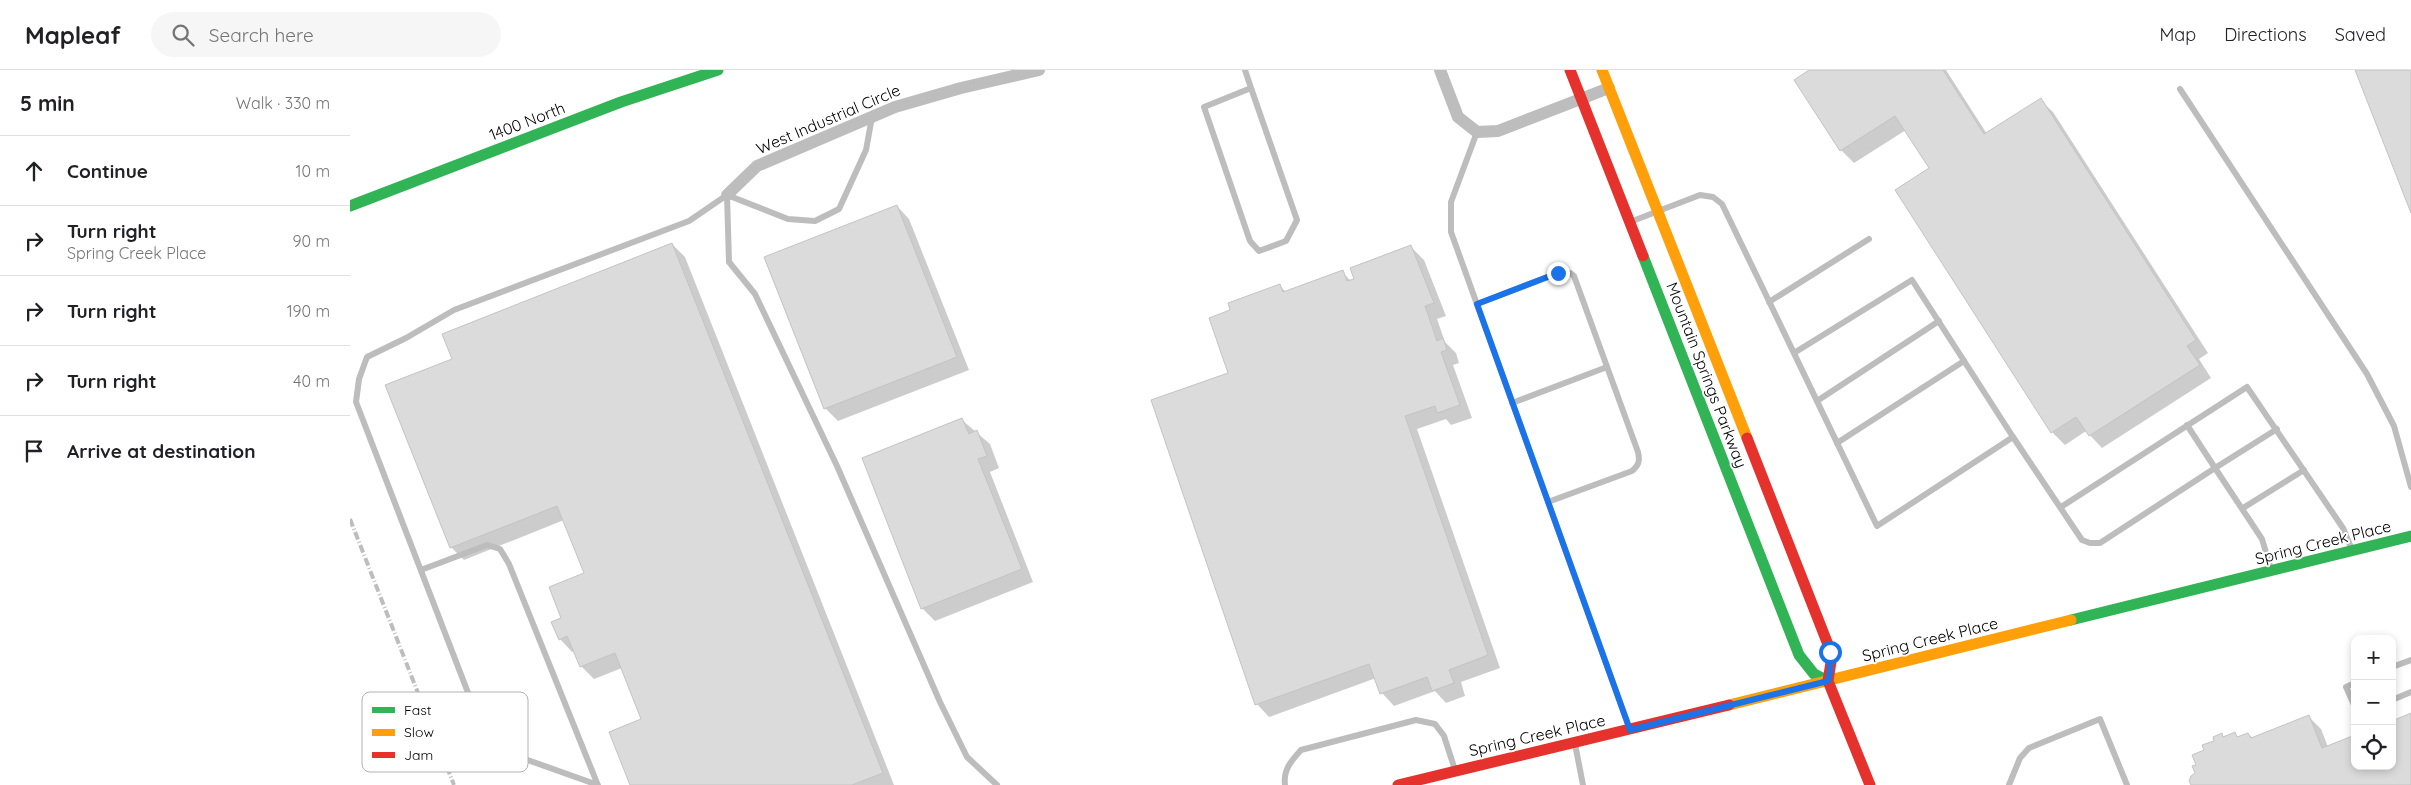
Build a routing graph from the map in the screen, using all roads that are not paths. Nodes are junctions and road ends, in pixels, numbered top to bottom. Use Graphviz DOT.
graph roads {
  1 [pos="718,70"];
  2 [pos="1039,70"];
  3 [pos="1245,70"];
  4 [pos="1440,70"];
  5 [pos="1570,70"];
  6 [pos="1602,70"];
  7 [pos="1251,88"];
  8 [pos="1609,88"];
  9 [pos="2180,89"];
  10 [pos="1581,99"];
  11 [pos="872,116"];
  12 [pos="1478,132"];
  13 [pos="727,195"];
  14 [pos="350,206"];
  15 [pos="1658,212"];
  16 [pos="1629,222"];
  17 [pos="1869,239"];
  18 [pos="1769,302"];
  19 [pos="1477,304"];
  20 [pos="1939,321"];
  21 [pos="1794,353"];
  22 [pos="1964,361"];
  23 [pos="1607,367"];
  24 [pos="1817,401"];
  25 [pos="1512,403"];
  26 [pos="2187,426"];
  27 [pos="2276,428"];
  28 [pos="2014,437"];
  29 [pos="1837,443"];
  30 [pos="2215,468"];
  31 [pos="2304,470"];
  32 [pos="2411,487"];
  33 [pos="1548,502"];
  34 [pos="2061,507"];
  35 [pos="2243,508"];
  36 [pos="2411,536"];
  37 [pos="2352,551"];
  38 [pos="420,570"];
  39 [pos="2272,571"];
  40 [pos="2411,660"];
  41 [pos="2396,666"];
  42 [pos="1828,681"];
  43 [pos="2351,685"];
  44 [pos="468,692"];
  45 [pos="2411,692"];
  46 [pos="2351,698"];
  47 [pos="2396,698"];
  48 [pos="1630,730"];
  49 [pos="1574,743"];
  50 [pos="528,760"];
  51 [pos="1455,771"];
  52 [pos="598,784"];
  53 [pos="997,785"];
  54 [pos="1285,785"];
  55 [pos="1398,785"];
  56 [pos="1583,785"];
  57 [pos="1870,785"];
  58 [pos="2009,785"];
  59 [pos="2126,785"];
  1 -- 14 [label="street, 1400 North"];
  2 -- 11 [label="street, West Industrial Circle"];
  3 -- 7 [label="lane"];
  4 -- 12 [label="street"];
  5 -- 10 [label="street, Mountain Springs Parkway"];
  6 -- 8 [label="street, Mountain Springs Parkway"];
  7 -- 7 [label="lane"];
  8 -- 10 [label="street"];
  8 -- 15 [label="street, Mountain Springs Parkway"];
  9 -- 32 [label="lane"];
  10 -- 12 [label="street"];
  10 -- 16 [label="street, Mountain Springs Parkway"];
  11 -- 13 [label="street, West Industrial Circle"];
  11 -- 13 [label="lane"];
  12 -- 19 [label="lane"];
  13 -- 38 [label="lane"];
  13 -- 53 [label="lane"];
  15 -- 16 [label="lane"];
  15 -- 18 [label="lane"];
  15 -- 42 [label="street, Mountain Springs Parkway"];
  16 -- 42 [label="street, Mountain Springs Parkway"];
  17 -- 18 [label="lane"];
  18 -- 21 [label="lane"];
  19 -- 23 [label="lane"];
  19 -- 25 [label="lane"];
  20 -- 21 [label="lane"];
  20 -- 22 [label="lane"];
  20 -- 24 [label="lane"];
  21 -- 24 [label="lane"];
  22 -- 28 [label="lane"];
  22 -- 29 [label="lane"];
  23 -- 25 [label="lane"];
  23 -- 33 [label="lane"];
  24 -- 29 [label="lane"];
  25 -- 33 [label="lane"];
  26 -- 27 [label="lane"];
  26 -- 30 [label="lane"];
  26 -- 34 [label="lane"];
  27 -- 30 [label="lane"];
  27 -- 31 [label="lane"];
  28 -- 29 [label="lane"];
  28 -- 34 [label="lane"];
  30 -- 34 [label="lane"];
  30 -- 35 [label="lane"];
  31 -- 35 [label="lane"];
  31 -- 37 [label="lane"];
  33 -- 48 [label="lane"];
  35 -- 39 [label="lane"];
  36 -- 37 [label="street, Spring Creek Place"];
  37 -- 39 [label="street, Spring Creek Place"];
  38 -- 44 [label="lane"];
  38 -- 52 [label="lane"];
  39 -- 42 [label="street, Spring Creek Place"];
  40 -- 41 [label="lane"];
  42 -- 48 [label="street, Spring Creek Place"];
  42 -- 57 [label="street, Mountain Springs Parkway"];
  43 -- 46 [label="lane"];
  45 -- 47 [label="lane"];
  48 -- 49 [label="street, Spring Creek Place"];
  49 -- 51 [label="street, Spring Creek Place"];
  49 -- 56 [label="lane"];
  50 -- 52 [label="lane"];
  51 -- 54 [label="lane"];
  51 -- 55 [label="street, Spring Creek Place"];
  58 -- 59 [label="lane"];
}
